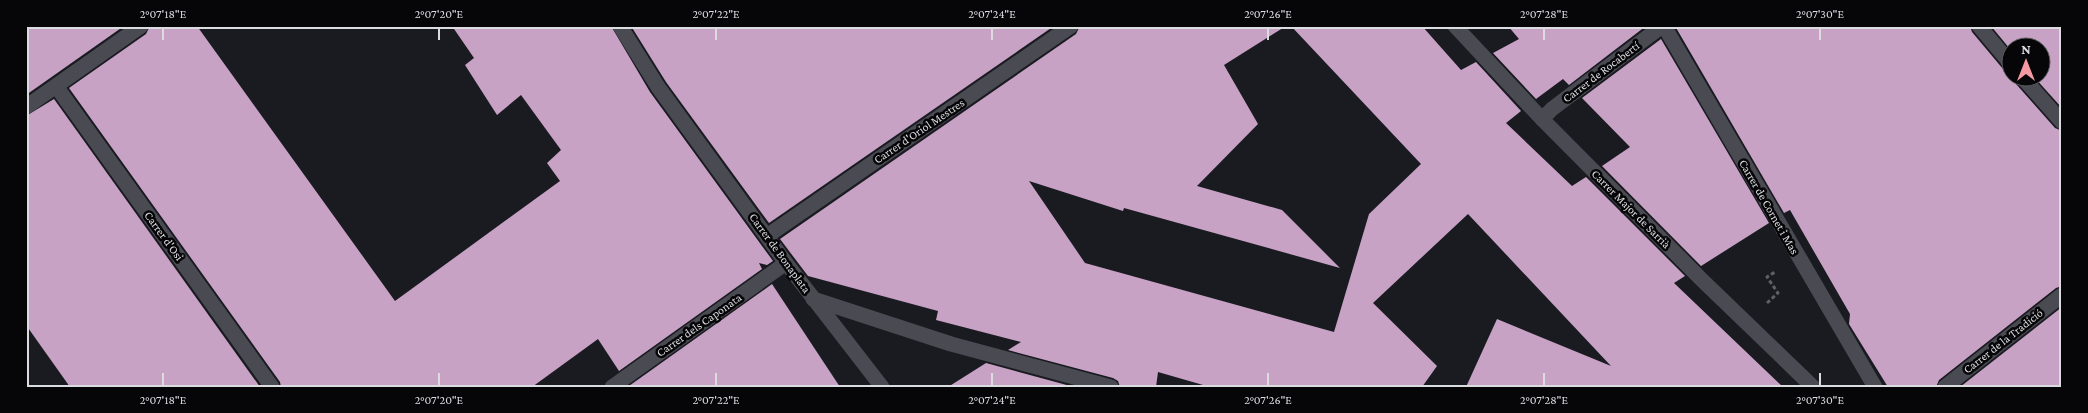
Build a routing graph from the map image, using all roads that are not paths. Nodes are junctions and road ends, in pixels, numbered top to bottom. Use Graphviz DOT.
graph roads {
  1 [pos="141,26"];
  2 [pos="620,26"];
  3 [pos="1072,26"];
  4 [pos="1455,26"];
  5 [pos="1663,26"];
  6 [pos="1979,26"];
  7 [pos="2000,51"];
  8 [pos="56,86"];
  9 [pos="2032,88"];
  10 [pos="26,107"];
  11 [pos="1542,119"];
  12 [pos="2062,122"];
  13 [pos="767,236"];
  14 [pos="786,263"];
  15 [pos="2062,295"];
  16 [pos="813,298"];
  17 [pos="272,387"];
  18 [pos="612,387"];
  19 [pos="882,387"];
  20 [pos="1111,387"];
  21 [pos="1813,387"];
  22 [pos="1875,387"];
  23 [pos="1944,387"];
  1 -- 8 [label="street"];
  2 -- 13 [label="street, Carrer de Bonaplata"];
  3 -- 13 [label="street, Carrer d'Oriol Mestres"];
  4 -- 11 [label="street, Carrer Major de Sarrià"];
  5 -- 11 [label="street, Carrer de Rocabertí"];
  5 -- 22 [label="street, Carrer de Cornet i Mas"];
  6 -- 7 [label="street"];
  8 -- 10 [label="street"];
  8 -- 17 [label="street, Carrer d'Osi"];
  9 -- 12 [label="street"];
  11 -- 21 [label="street, Carrer Major de Sarrià"];
  13 -- 14 [label="street, Carrer de Bonaplata"];
  14 -- 16 [label="street, Carrer de Bonaplata"];
  14 -- 18 [label="street, Carrer dels Caponata"];
  15 -- 23 [label="street, Carrer de la Tradició"];
  16 -- 19 [label="street"];
  16 -- 20 [label="street, Carrer de Bonaplata"];
}
